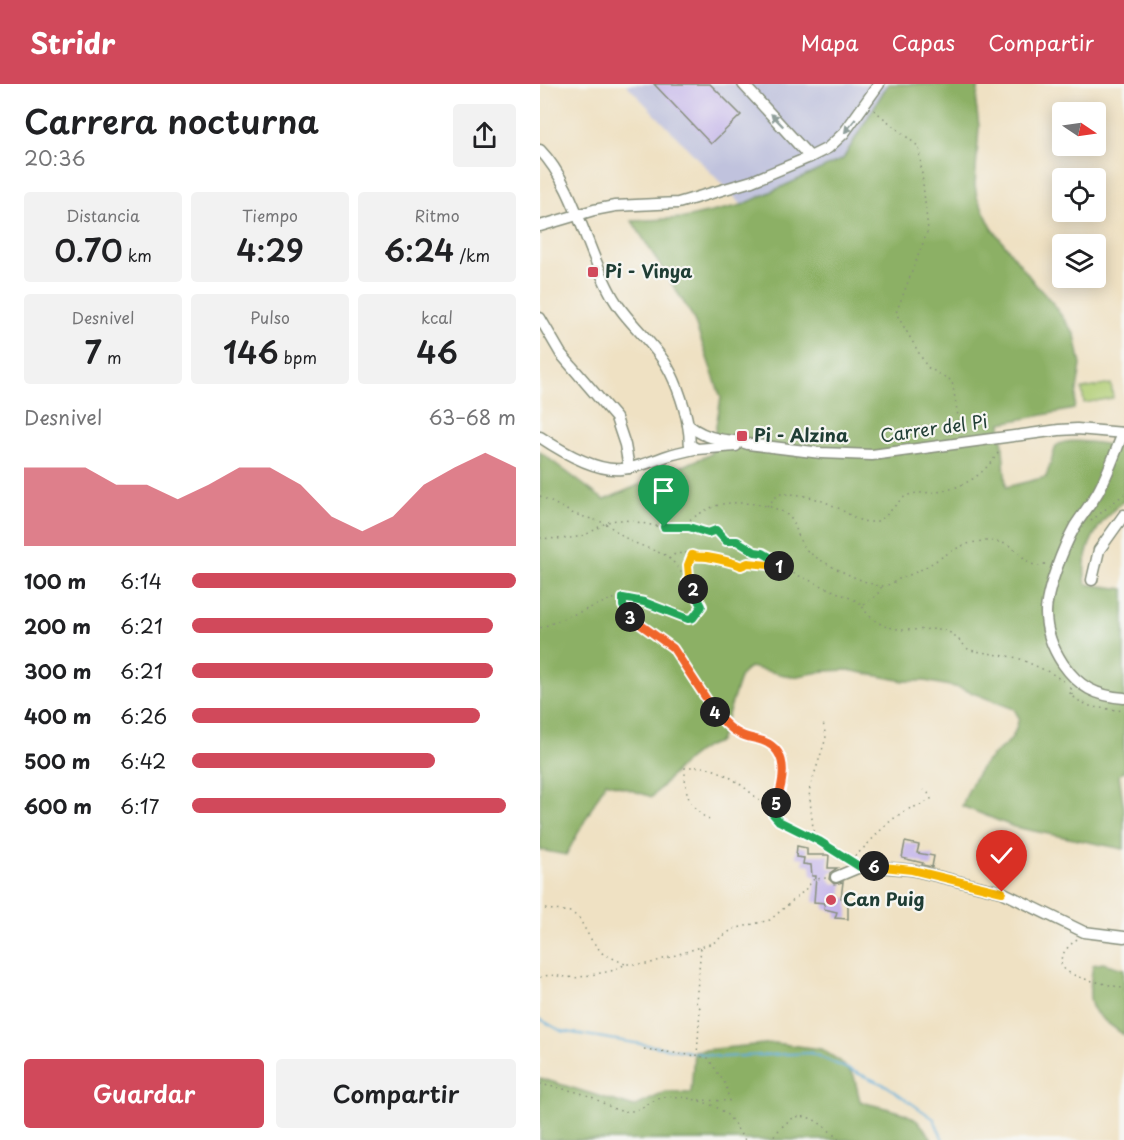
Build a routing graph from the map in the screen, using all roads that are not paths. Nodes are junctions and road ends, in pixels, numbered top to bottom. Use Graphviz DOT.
graph roads {
  1 [pos="743,84"];
  2 [pos="879,84"];
  3 [pos="540,150"];
  4 [pos="810,157"];
  5 [pos="577,214"];
  6 [pos="540,226"];
  7 [pos="540,318"];
  8 [pos="1123,433"];
  9 [pos="540,437"];
  10 [pos="696,441"];
  11 [pos="629,468"];
  12 [pos="1124,515"];
  13 [pos="1092,580"];
  14 [pos="1124,698"];
  15 [pos="839,875"];
  16 [pos="1124,938"];
  4 -- 1 [label="street, one-way"];
  2 -- 4 [label="street, one-way"];
  3 -- 5 [label="street"];
  4 -- 5 [label="street"];
  5 -- 6 [label="street"];
  5 -- 10 [label="street"];
  7 -- 11 [label="street"];
  8 -- 10 [label="street, Carrer del Pi"];
  8 -- 14 [label="street"];
  9 -- 11 [label="street"];
  10 -- 11 [label="street"];
  12 -- 13 [label="street"];
  15 -- 16 [label="street"];
}
